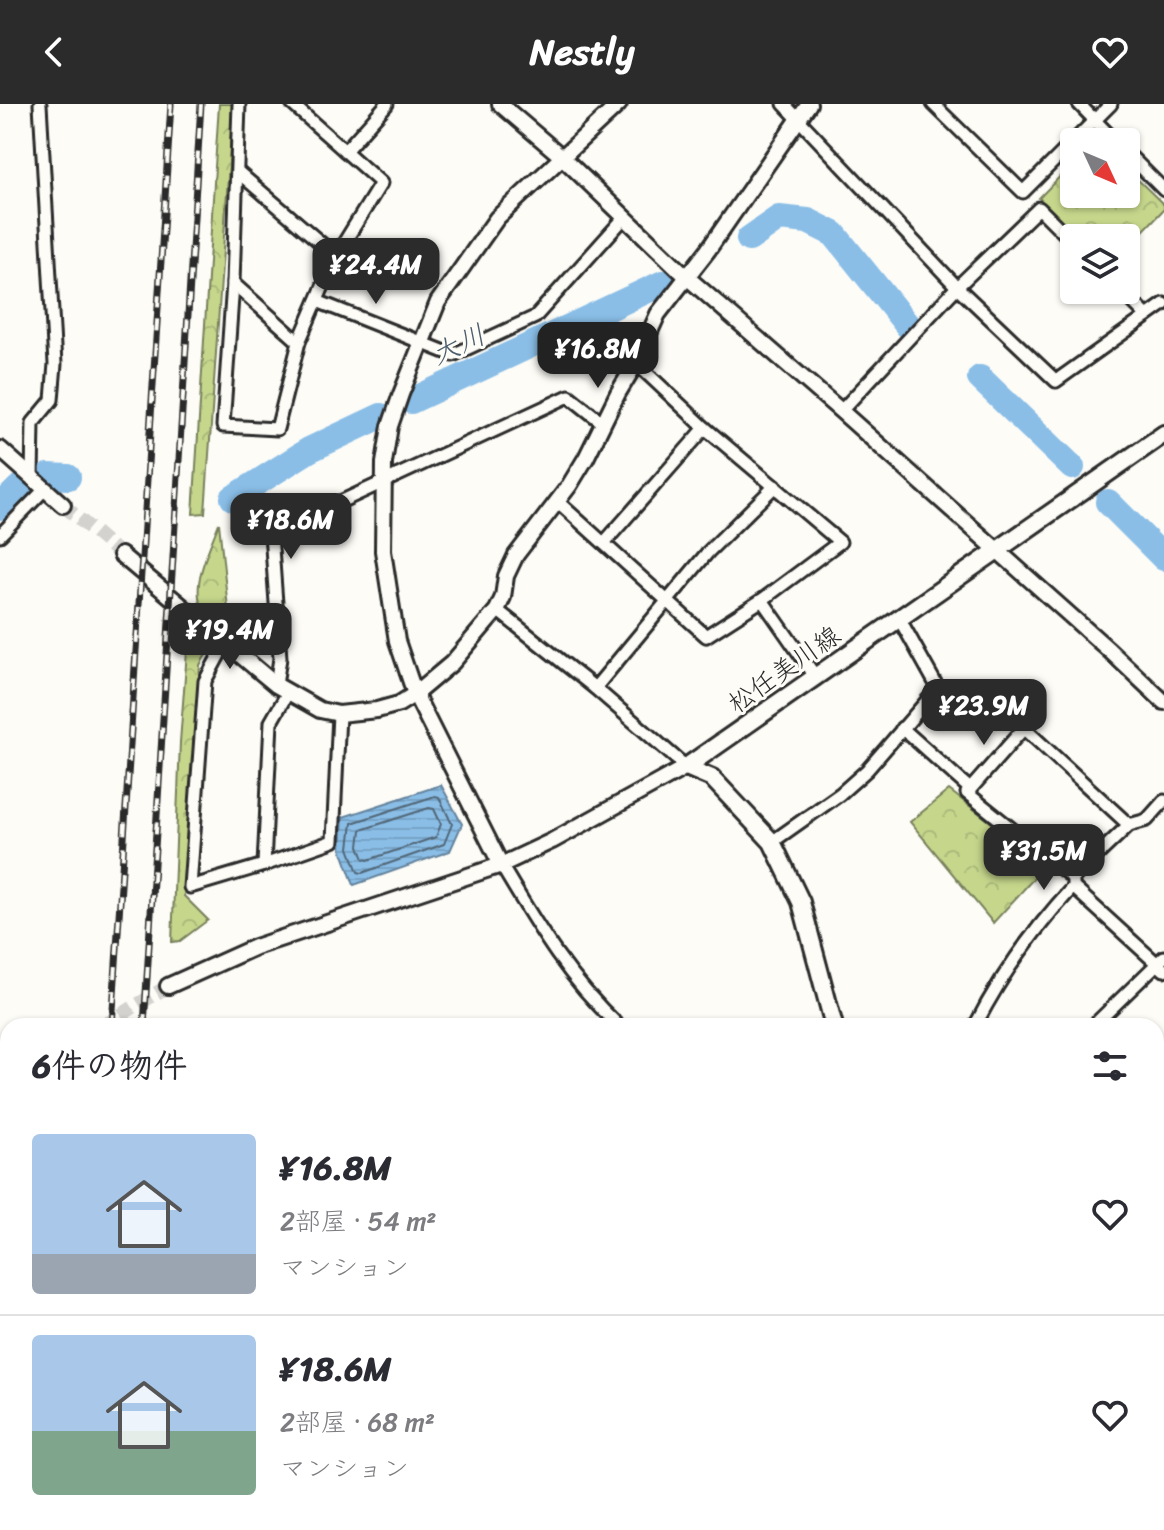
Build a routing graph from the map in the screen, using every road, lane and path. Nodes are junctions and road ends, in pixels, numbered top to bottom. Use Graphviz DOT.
graph roads {
  1 [pos="40,104"];
  2 [pos="239,104"];
  3 [pos="292,104"];
  4 [pos="387,104"];
  5 [pos="500,104"];
  6 [pos="619,104"];
  7 [pos="784,104"];
  8 [pos="809,104"];
  9 [pos="933,104"];
  10 [pos="1079,104"];
  11 [pos="1111,104"];
  12 [pos="799,120"];
  13 [pos="1095,120"];
  14 [pos="1103,128"];
  15 [pos="345,151"];
  16 [pos="561,156"];
  17 [pos="1140,166"];
  18 [pos="238,172"];
  19 [pos="1164,190"];
  20 [pos="625,217"];
  21 [pos="1060,229"];
  22 [pos="336,256"];
  23 [pos="688,278"];
  24 [pos="233,283"];
  25 [pos="957,287"];
  26 [pos="317,301"];
  27 [pos="1135,304"];
  28 [pos="1164,304"];
  29 [pos="1147,316"];
  30 [pos="299,342"];
  31 [pos="421,344"];
  32 [pos="636,363"];
  33 [pos="841,411"];
  34 [pos="603,423"];
  35 [pos="705,428"];
  36 [pos="1164,434"];
  37 [pos="0,449"];
  38 [pos="32,477"];
  39 [pos="384,483"];
  40 [pos="775,486"];
  41 [pos="45,489"];
  42 [pos="557,501"];
  43 [pos="63,505"];
  44 [pos="0,535"];
  45 [pos="604,543"];
  46 [pos="996,550"];
  47 [pos="121,555"];
  48 [pos="762,600"];
  49 [pos="668,602"];
  50 [pos="497,610"];
  51 [pos="899,618"];
  52 [pos="225,644"];
  53 [pos="815,676"];
  54 [pos="595,688"];
  55 [pos="282,689"];
  56 [pos="415,694"];
  57 [pos="1164,702"];
  58 [pos="339,714"];
  59 [pos="902,728"];
  60 [pos="686,767"];
  61 [pos="970,789"];
  62 [pos="1164,801"];
  63 [pos="1129,825"];
  64 [pos="772,842"];
  65 [pos="264,865"];
  66 [pos="501,865"];
  67 [pos="1073,882"];
  68 [pos="1162,963"];
  69 [pos="168,986"];
  70 [pos="1103,1017"];
  71 [pos="610,1018"];
  72 [pos="830,1018"];
  73 [pos="980,1018"];
  1 -- 38 [label="street"];
  2 -- 18 [label="street"];
  3 -- 15 [label="street"];
  4 -- 15 [label="street"];
  5 -- 16 [label="street"];
  6 -- 16 [label="street"];
  7 -- 12 [label="street"];
  8 -- 12 [label="street"];
  9 -- 13 [label="street"];
  10 -- 13 [label="street"];
  11 -- 13 [label="street"];
  12 -- 23 [label="street"];
  12 -- 25 [label="street"];
  13 -- 14 [label="street"];
  15 -- 22 [label="street"];
  16 -- 20 [label="street"];
  16 -- 31 [label="street"];
  17 -- 19 [label="street"];
  18 -- 22 [label="street"];
  18 -- 24 [label="street"];
  20 -- 23 [label="street"];
  20 -- 31 [label="street"];
  21 -- 25 [label="street"];
  22 -- 26 [label="street"];
  23 -- 32 [label="street"];
  23 -- 33 [label="street"];
  24 -- 30 [label="street"];
  24 -- 30 [label="street"];
  25 -- 29 [label="street"];
  25 -- 33 [label="street"];
  26 -- 30 [label="street"];
  26 -- 31 [label="street"];
  27 -- 29 [label="street"];
  28 -- 29 [label="street"];
  31 -- 39 [label="street"];
  32 -- 34 [label="street"];
  32 -- 35 [label="street"];
  33 -- 46 [label="street"];
  34 -- 39 [label="street"];
  34 -- 42 [label="street"];
  35 -- 40 [label="street"];
  35 -- 45 [label="street"];
  36 -- 46 [label="main road, 松任美川線"];
  37 -- 38 [label="street"];
  38 -- 41 [label="street"];
  39 -- 55 [label="street"];
  39 -- 56 [label="street"];
  40 -- 48 [label="street"];
  40 -- 49 [label="street"];
  41 -- 43 [label="street"];
  41 -- 44 [label="street"];
  42 -- 45 [label="street"];
  42 -- 50 [label="street"];
  45 -- 49 [label="street"];
  46 -- 51 [label="main road, 松任美川線"];
  46 -- 57 [label="street"];
  47 -- 52 [label="street"];
  48 -- 49 [label="street"];
  48 -- 53 [label="street"];
  49 -- 54 [label="street"];
  50 -- 54 [label="street"];
  50 -- 56 [label="street"];
  51 -- 53 [label="main road, 松任美川線"];
  51 -- 59 [label="street"];
  52 -- 55 [label="street"];
  52 -- 65 [label="street"];
  53 -- 60 [label="main road, 松任美川線"];
  54 -- 60 [label="street"];
  55 -- 58 [label="street"];
  55 -- 65 [label="street"];
  56 -- 58 [label="street"];
  56 -- 66 [label="street"];
  58 -- 65 [label="street"];
  59 -- 61 [label="street"];
  59 -- 64 [label="street"];
  60 -- 64 [label="main road"];
  60 -- 66 [label="street"];
  61 -- 63 [label="street"];
  61 -- 67 [label="street"];
  62 -- 63 [label="street"];
  63 -- 67 [label="street"];
  64 -- 72 [label="main road"];
  66 -- 69 [label="street"];
  66 -- 71 [label="street"];
  67 -- 68 [label="street"];
  67 -- 73 [label="street"];
  68 -- 70 [label="street"];
}
